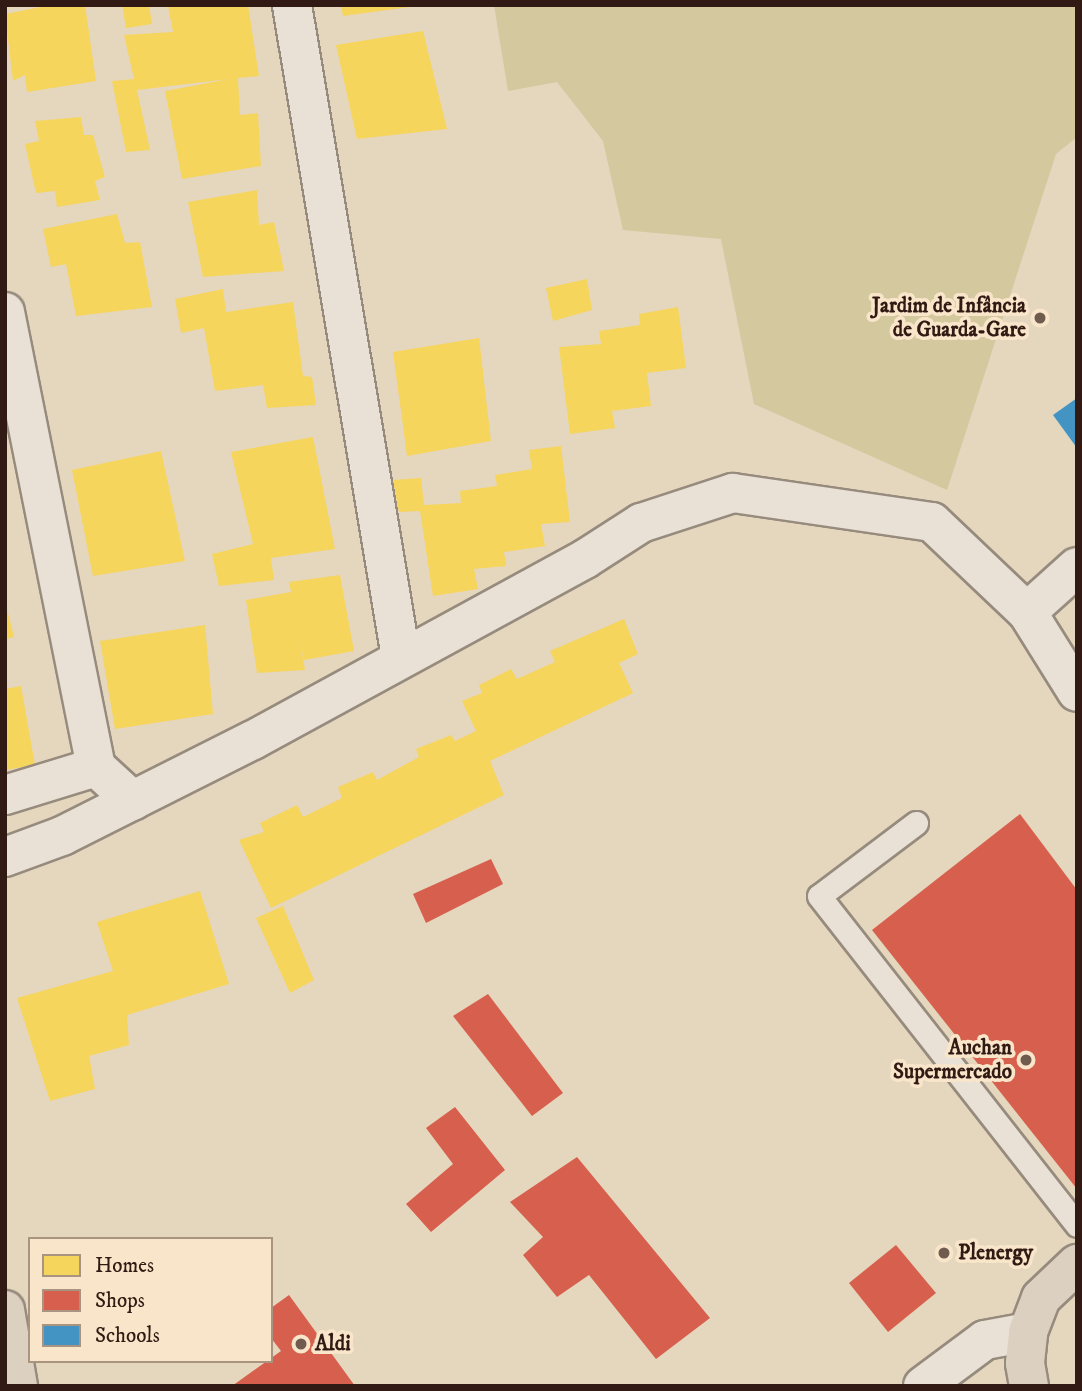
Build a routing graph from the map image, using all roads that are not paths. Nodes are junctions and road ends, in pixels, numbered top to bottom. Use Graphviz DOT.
graph roads {
  1 [pos="292,5"];
  2 [pos="5,312"];
  3 [pos="1077,567"];
  4 [pos="1027,612"];
  5 [pos="401,657"];
  6 [pos="1077,692"];
  7 [pos="96,767"];
  8 [pos="5,794"];
  9 [pos="133,801"];
  10 [pos="916,823"];
  11 [pos="5,857"];
  12 [pos="1077,1225"];
  13 [pos="1077,1264"];
  14 [pos="5,1310"];
  15 [pos="1028,1332"];
  16 [pos="18,1386"];
  17 [pos="923,1386"];
  18 [pos="1029,1386"];
  1 -- 5 [label="street"];
  2 -- 7 [label="street"];
  3 -- 4 [label="street"];
  4 -- 5 [label="street"];
  4 -- 6 [label="street"];
  5 -- 9 [label="street"];
  7 -- 8 [label="street"];
  7 -- 9 [label="street"];
  9 -- 11 [label="street"];
  10 -- 12 [label="lane"];
  13 -- 15 [label="main road"];
  14 -- 16 [label="main road"];
  15 -- 17 [label="street"];
  15 -- 18 [label="main road"];
}
